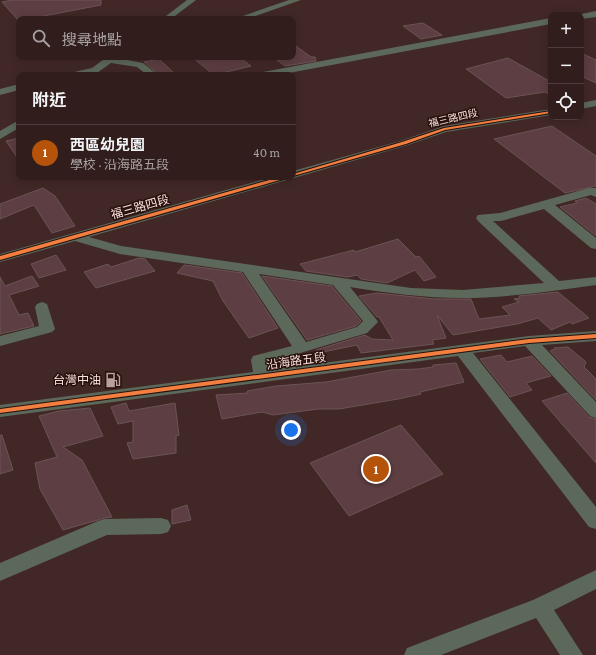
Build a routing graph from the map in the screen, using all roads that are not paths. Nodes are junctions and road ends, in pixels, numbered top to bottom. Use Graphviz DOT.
graph roads {
  1 [pos="192,0"];
  2 [pos="296,0"];
  3 [pos="596,14"];
  4 [pos="170,16"];
  5 [pos="247,16"];
  6 [pos="584,16"];
  7 [pos="548,22"];
  8 [pos="114,60"];
  9 [pos="91,72"];
  10 [pos="149,72"];
  11 [pos="278,72"];
  12 [pos="16,88"];
  13 [pos="0,92"];
  14 [pos="596,103"];
  15 [pos="584,105"];
  16 [pos="548,112"];
  17 [pos="16,125"];
  18 [pos="0,136"];
  19 [pos="296,174"];
  20 [pos="275,180"];
  21 [pos="596,192"];
  22 [pos="546,204"];
  23 [pos="76,237"];
  24 [pos="596,245"];
  25 [pos="0,258"];
  26 [pos="249,270"];
  27 [pos="337,281"];
  28 [pos="596,281"];
  29 [pos="556,286"];
  30 [pos="42,307"];
  31 [pos="596,336"];
  32 [pos="0,341"];
  33 [pos="529,341"];
  34 [pos="302,348"];
  35 [pos="462,350"];
  36 [pos="262,377"];
  37 [pos="0,412"];
  38 [pos="596,412"];
  39 [pos="596,521"];
  40 [pos="161,526"];
  41 [pos="0,572"];
  42 [pos="596,580"];
  43 [pos="540,607"];
  44 [pos="415,655"];
  45 [pos="572,655"];
  1 -- 4 [label="street"];
  2 -- 5 [label="street"];
  3 -- 6 [label="street"];
  7 -- 11 [label="street"];
  8 -- 9 [label="street"];
  8 -- 10 [label="street"];
  12 -- 13 [label="street"];
  14 -- 15 [label="street"];
  16 -- 19 [label="street, 福三路四段"];
  17 -- 18 [label="street"];
  20 -- 23 [label="street, 福三路四段"];
  21 -- 22 [label="street"];
  22 -- 24 [label="street"];
  22 -- 29 [label="street"];
  23 -- 25 [label="street, 福三路四段"];
  23 -- 26 [label="street"];
  26 -- 27 [label="street"];
  26 -- 34 [label="street"];
  27 -- 29 [label="street"];
  27 -- 34 [label="street"];
  28 -- 29 [label="street"];
  30 -- 32 [label="street"];
  31 -- 33 [label="street, 沿海路五段"];
  33 -- 35 [label="street, 沿海路五段"];
  33 -- 38 [label="street"];
  34 -- 36 [label="street"];
  35 -- 36 [label="street, 沿海路五段"];
  35 -- 39 [label="street"];
  36 -- 37 [label="street, 沿海路五段"];
  40 -- 41 [label="street"];
  42 -- 43 [label="street"];
  43 -- 44 [label="street"];
  43 -- 45 [label="street"];
}
